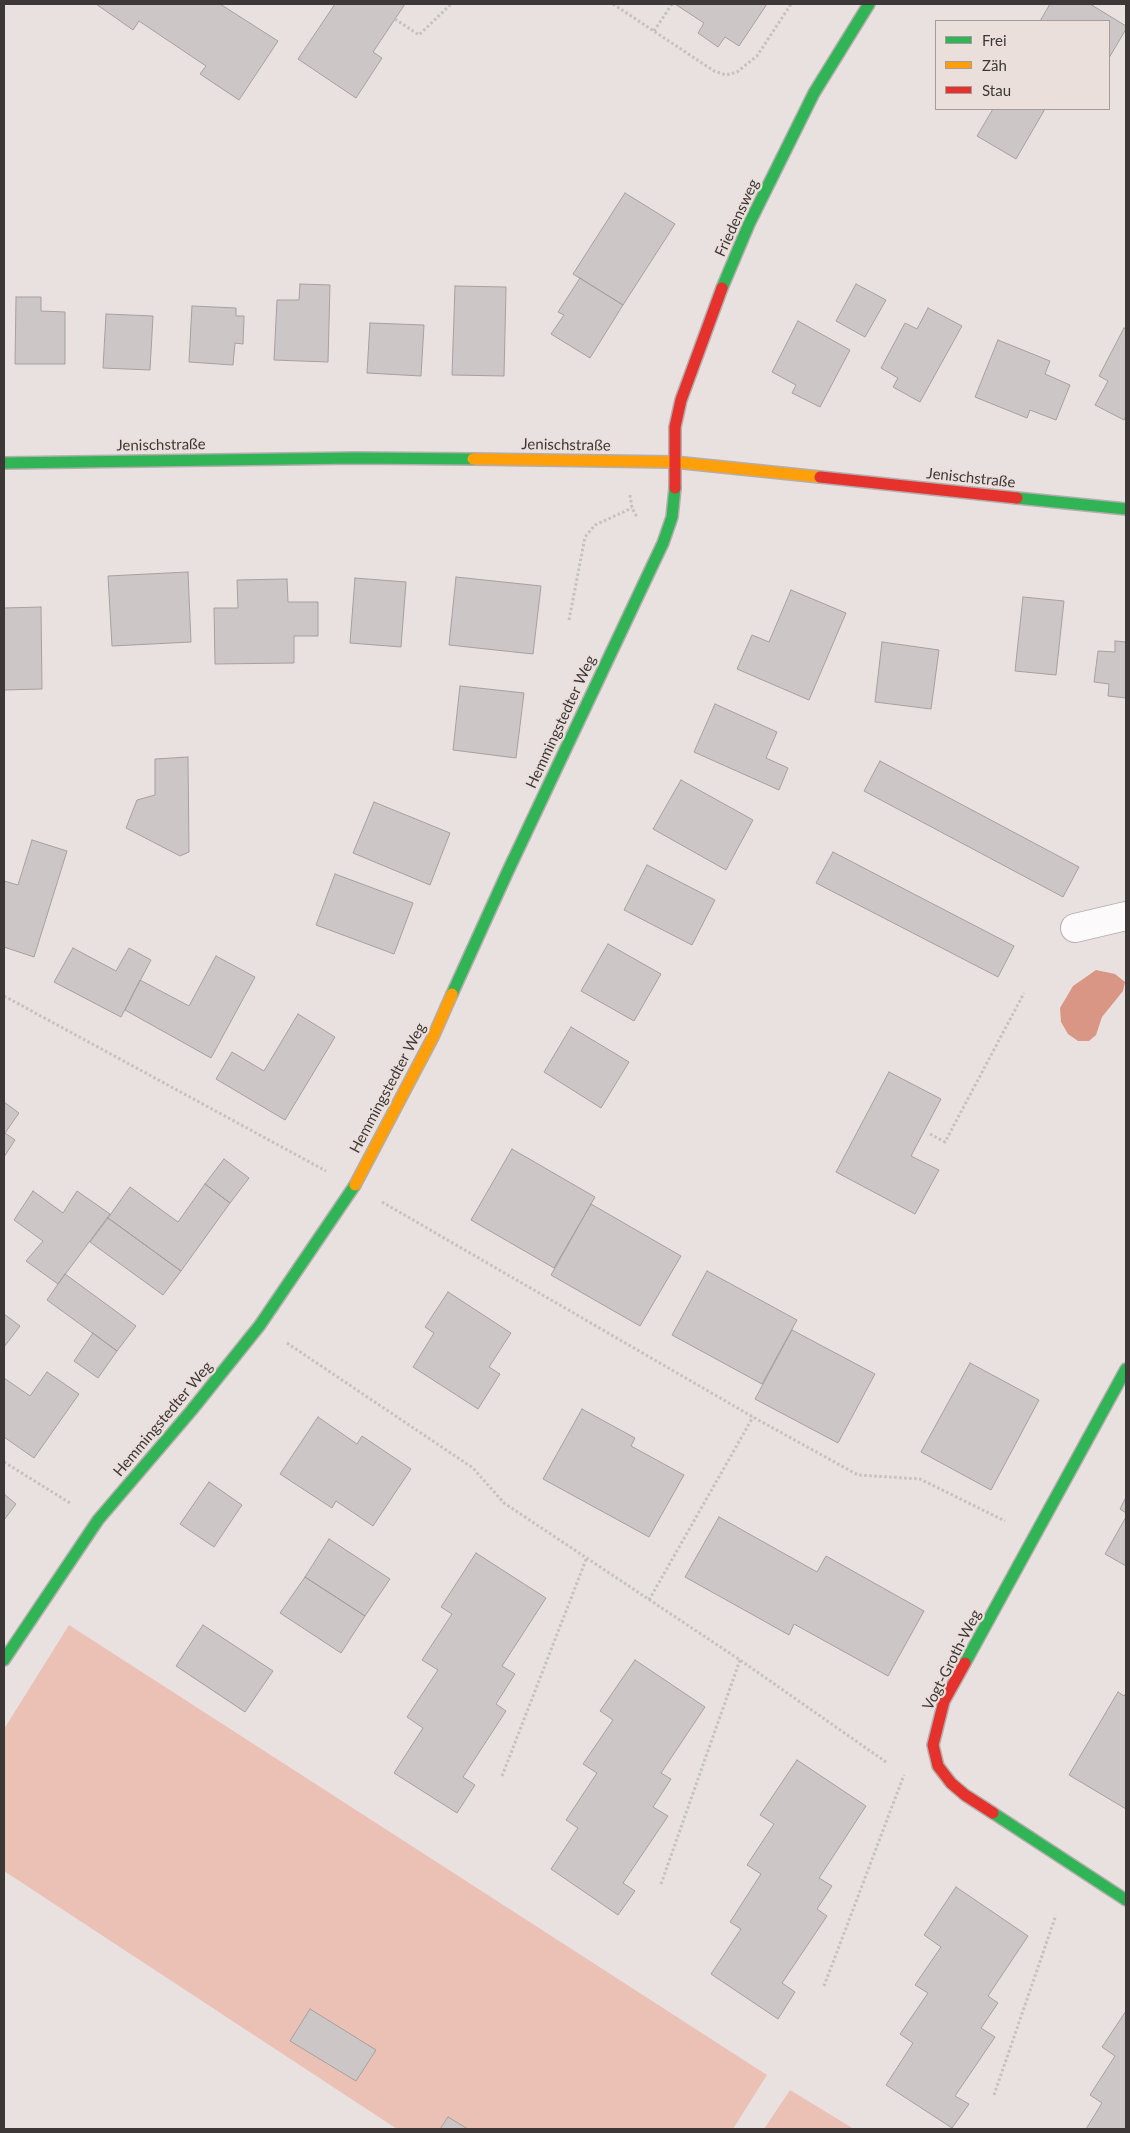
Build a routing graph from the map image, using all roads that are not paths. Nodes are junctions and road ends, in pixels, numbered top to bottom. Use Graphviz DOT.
graph roads {
  1 [pos="869,4"];
  2 [pos="674,462"];
  3 [pos="4,463"];
  4 [pos="1126,509"];
  5 [pos="1126,916"];
  6 [pos="1075,928"];
  7 [pos="1126,1369"];
  8 [pos="4,1660"];
  9 [pos="1126,1900"];
  1 -- 2 [label="street, Friedensweg"];
  2 -- 3 [label="street, Jenischstraße"];
  2 -- 4 [label="street, Jenischstraße"];
  2 -- 8 [label="street, Hemmingstedter Weg"];
  5 -- 6 [label="street"];
  7 -- 9 [label="street, Vogt-Groth-Weg"];
}
